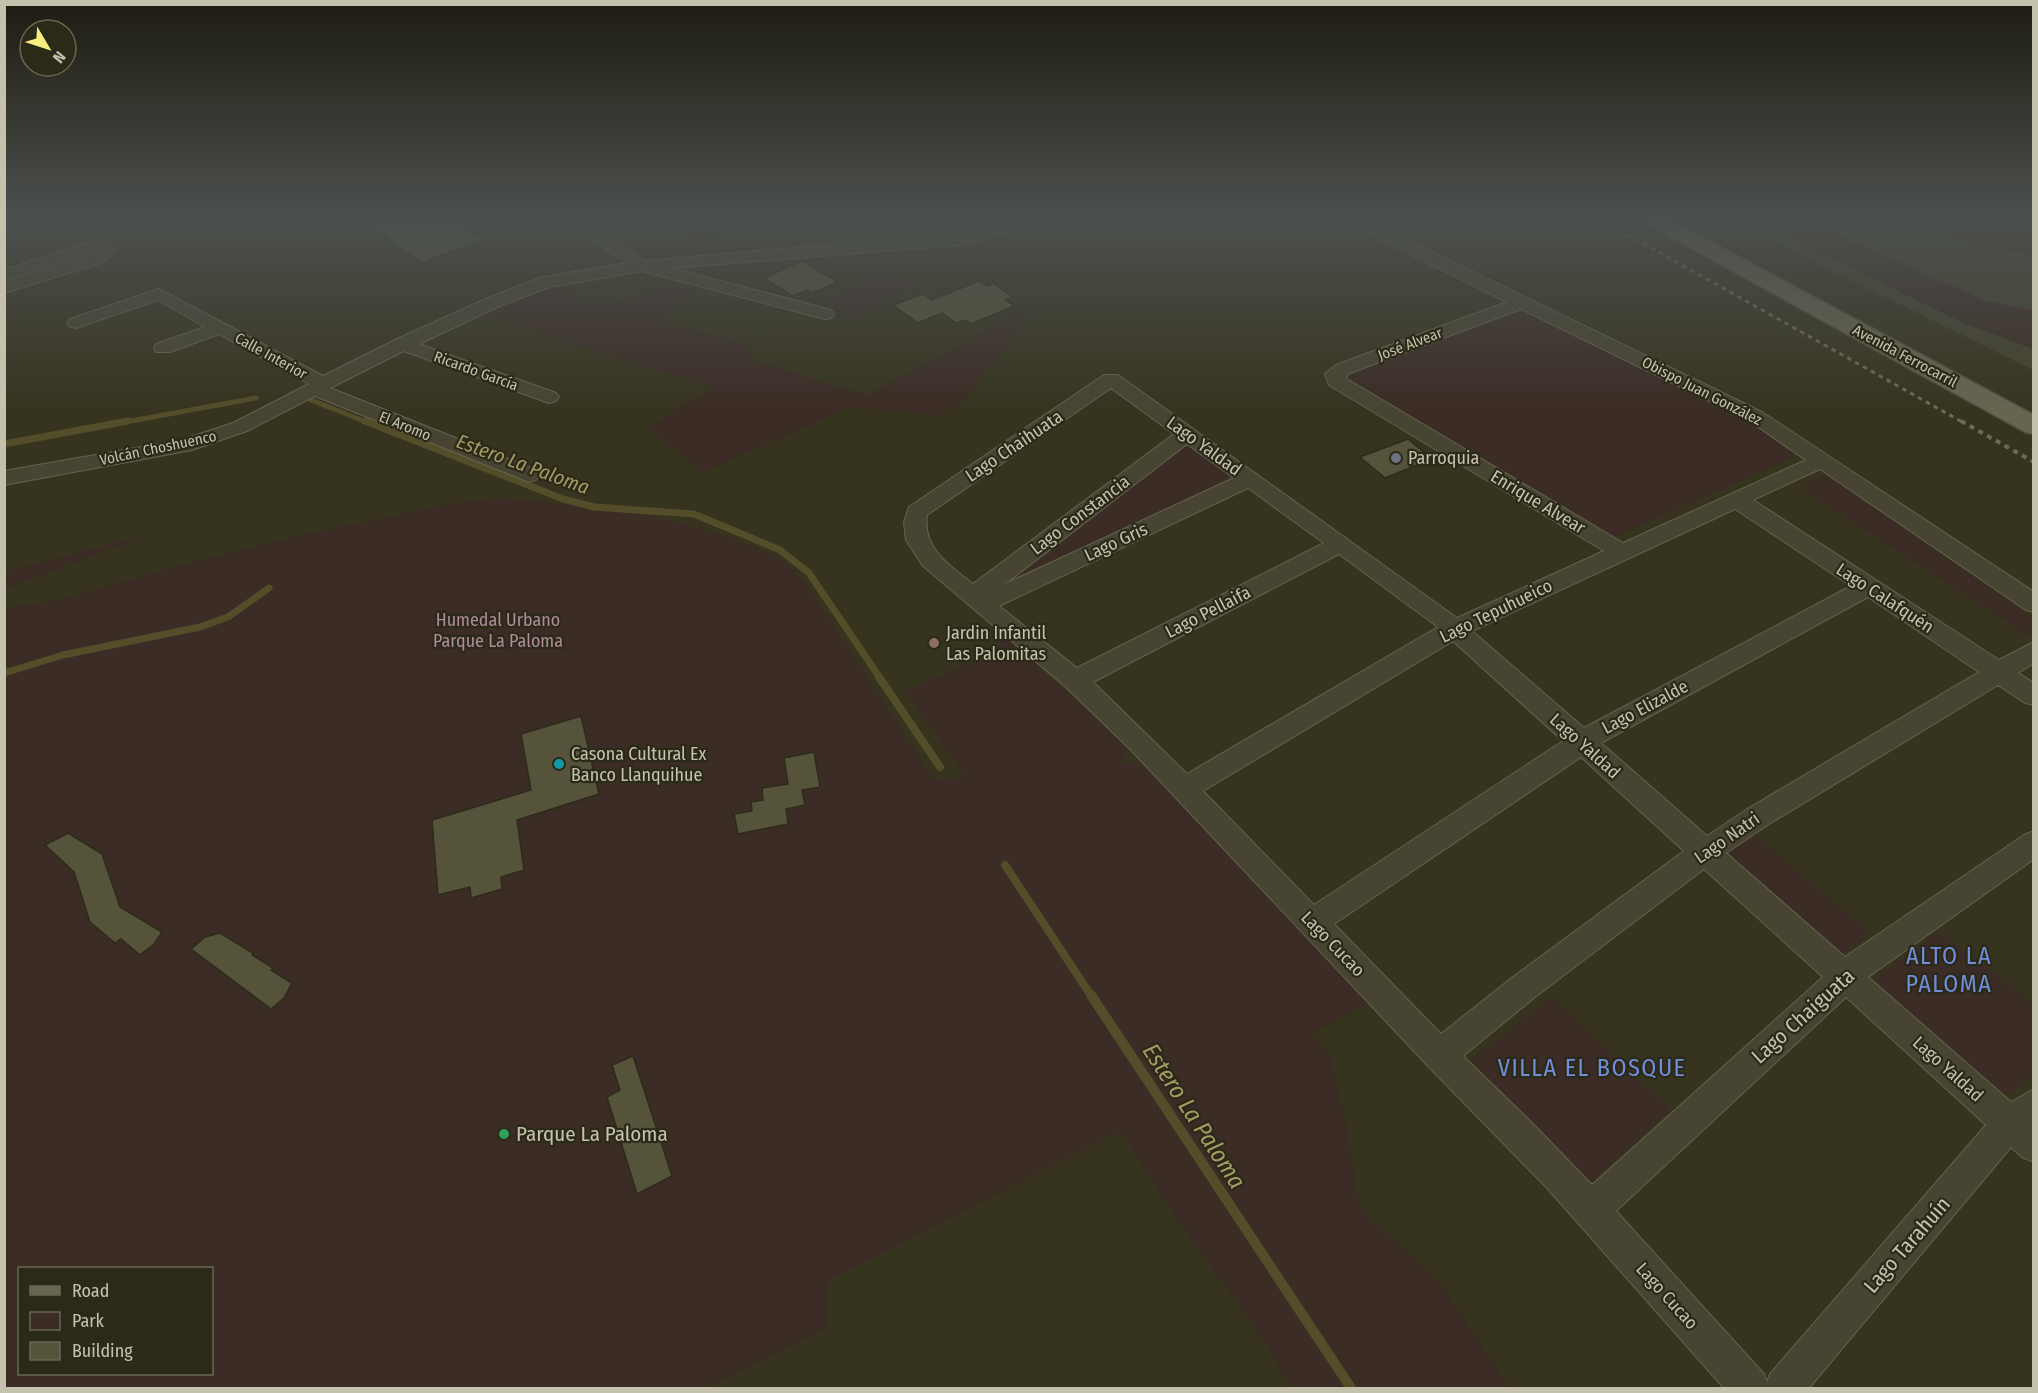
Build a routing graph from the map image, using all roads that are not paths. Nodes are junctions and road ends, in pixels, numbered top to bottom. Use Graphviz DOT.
graph roads {
  1 [pos="23,282"];
  2 [pos="547,282"];
  3 [pos="703,282"];
  4 [pos="1481,282"];
  5 [pos="1769,282"];
  6 [pos="1802,282"];
  7 [pos="4,288"];
  8 [pos="1522,302"];
  9 [pos="825,314"];
  10 [pos="76,323"];
  11 [pos="219,328"];
  12 [pos="402,344"];
  13 [pos="163,348"];
  14 [pos="1334,376"];
  15 [pos="1111,379"];
  16 [pos="318,387"];
  17 [pos="2008,392"];
  18 [pos="549,397"];
  19 [pos="2034,400"];
  20 [pos="2034,405"];
  21 [pos="2034,426"];
  22 [pos="1187,434"];
  23 [pos="1823,460"];
  24 [pos="529,476"];
  25 [pos="4,478"];
  26 [pos="1250,479"];
  27 [pos="1736,499"];
  28 [pos="917,512"];
  29 [pos="1340,543"];
  30 [pos="1622,552"];
  31 [pos="1868,586"];
  32 [pos="977,600"];
  33 [pos="2034,604"];
  34 [pos="1454,629"];
  35 [pos="2034,651"];
  36 [pos="1997,672"];
  37 [pos="1075,680"];
  38 [pos="2034,696"];
  39 [pos="1581,743"];
  40 [pos="1184,789"];
  41 [pos="2034,843"];
  42 [pos="1705,852"];
  43 [pos="1312,922"];
  44 [pos="1846,977"];
  45 [pos="1439,1055"];
  46 [pos="2026,1125"];
  47 [pos="1590,1211"];
  48 [pos="1750,1389"];
  49 [pos="1784,1389"];
  1 -- 7 [label="street"];
  2 -- 12 [label="street, Volcán Choshuenco"];
  3 -- 9 [label="street"];
  4 -- 8 [label="street, Obispo Juan González"];
  5 -- 21 [label="main road, Avenida Ferrocarril"];
  6 -- 17 [label="main road, Avenida Ferrocarril"];
  8 -- 14 [label="street, José Alvear"];
  8 -- 23 [label="street, Obispo Juan González"];
  10 -- 11 [label="street, Calle Interior"];
  11 -- 13 [label="street, Calle Interior"];
  11 -- 16 [label="street, Calle Interior"];
  12 -- 16 [label="street, Volcán Choshuenco"];
  12 -- 18 [label="street, Ricardo García"];
  14 -- 30 [label="street, Enrique Alvear"];
  15 -- 22 [label="street, Lago Yaldad"];
  15 -- 28 [label="street, Lago Chaihuata"];
  16 -- 24 [label="street, El Aromo"];
  16 -- 25 [label="street, Volcán Choshuenco"];
  17 -- 19 [label="main road"];
  17 -- 20 [label="main road, Avenida Ferrocarril"];
  22 -- 26 [label="street, Lago Yaldad"];
  22 -- 32 [label="street, Lago Constancia"];
  23 -- 27 [label="street, Lago Tepuhueico"];
  23 -- 33 [label="street, Obispo Juan González"];
  26 -- 29 [label="street, Lago Yaldad"];
  26 -- 32 [label="street, Lago Gris"];
  27 -- 30 [label="street, Lago Tepuhueico"];
  27 -- 31 [label="street, Lago Calafquén"];
  28 -- 32 [label="street, Lago Cucao"];
  29 -- 34 [label="street, Lago Yaldad"];
  29 -- 37 [label="street, Lago Pellaifa"];
  30 -- 34 [label="street, Lago Tepuhueico"];
  31 -- 36 [label="street, Lago Calafquén"];
  31 -- 39 [label="street, Lago Elizalde"];
  32 -- 37 [label="street, Lago Cucao"];
  34 -- 39 [label="street, Lago Yaldad"];
  34 -- 40 [label="street, Lago Tepuhueico"];
  35 -- 36 [label="street, Lago Natri"];
  36 -- 38 [label="street, Lago Calafquén"];
  36 -- 42 [label="street, Lago Natri"];
  37 -- 40 [label="street, Lago Cucao"];
  39 -- 42 [label="street, Lago Yaldad"];
  39 -- 43 [label="street, Lago Elizalde"];
  40 -- 43 [label="street, Lago Cucao"];
  41 -- 44 [label="street, Lago Chaiguata"];
  42 -- 44 [label="street, Lago Yaldad"];
  42 -- 45 [label="street, Lago Natri"];
  43 -- 45 [label="street, Lago Cucao"];
  44 -- 46 [label="street, Lago Yaldad"];
  44 -- 47 [label="street, Lago Chaiguata"];
  45 -- 47 [label="street, Lago Cucao"];
  46 -- 49 [label="street, Lago Tarahuín"];
  47 -- 48 [label="street, Lago Cucao"];
}
